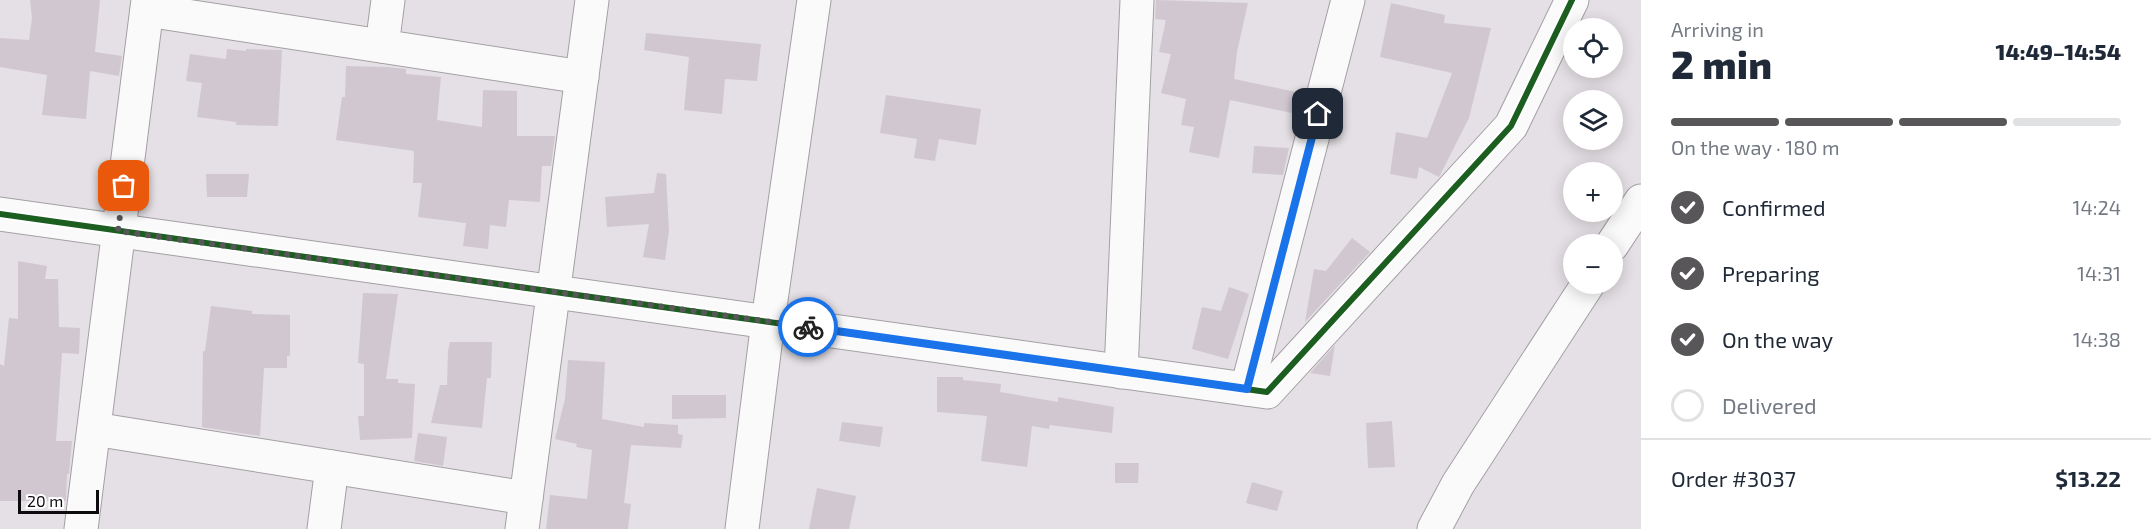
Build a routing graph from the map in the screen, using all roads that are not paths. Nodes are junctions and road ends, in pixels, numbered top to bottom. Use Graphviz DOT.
graph roads {
  1 [pos="388,0"];
  2 [pos="592,0"];
  3 [pos="814,0"];
  4 [pos="1137,0"];
  5 [pos="1348,0"];
  6 [pos="1572,0"];
  7 [pos="148,5"];
  8 [pos="382,46"];
  9 [pos="582,77"];
  10 [pos="1641,201"];
  11 [pos="0,214"];
  12 [pos="118,231"];
  13 [pos="1619,234"];
  14 [pos="555,291"];
  15 [pos="1582,294"];
  16 [pos="768,321"];
  17 [pos="1121,372"];
  18 [pos="1247,389"];
  19 [pos="94,429"];
  20 [pos="332,467"];
  21 [pos="524,514"];
  22 [pos="81,529"];
  23 [pos="324,529"];
  24 [pos="742,529"];
  25 [pos="1434,529"];
  1 -- 8 [label="street"];
  2 -- 9 [label="street"];
  3 -- 16 [label="street"];
  4 -- 17 [label="street"];
  5 -- 18 [label="street"];
  6 -- 18 [label="street"];
  7 -- 8 [label="street"];
  7 -- 12 [label="street"];
  8 -- 9 [label="street"];
  9 -- 14 [label="street"];
  10 -- 13 [label="street"];
  11 -- 12 [label="street"];
  12 -- 14 [label="street"];
  12 -- 19 [label="street"];
  14 -- 16 [label="street"];
  14 -- 21 [label="street"];
  15 -- 25 [label="street"];
  16 -- 17 [label="street"];
  16 -- 24 [label="street"];
  17 -- 18 [label="street"];
  19 -- 20 [label="street"];
  19 -- 22 [label="street"];
  20 -- 21 [label="street"];
  20 -- 23 [label="street"];
}
